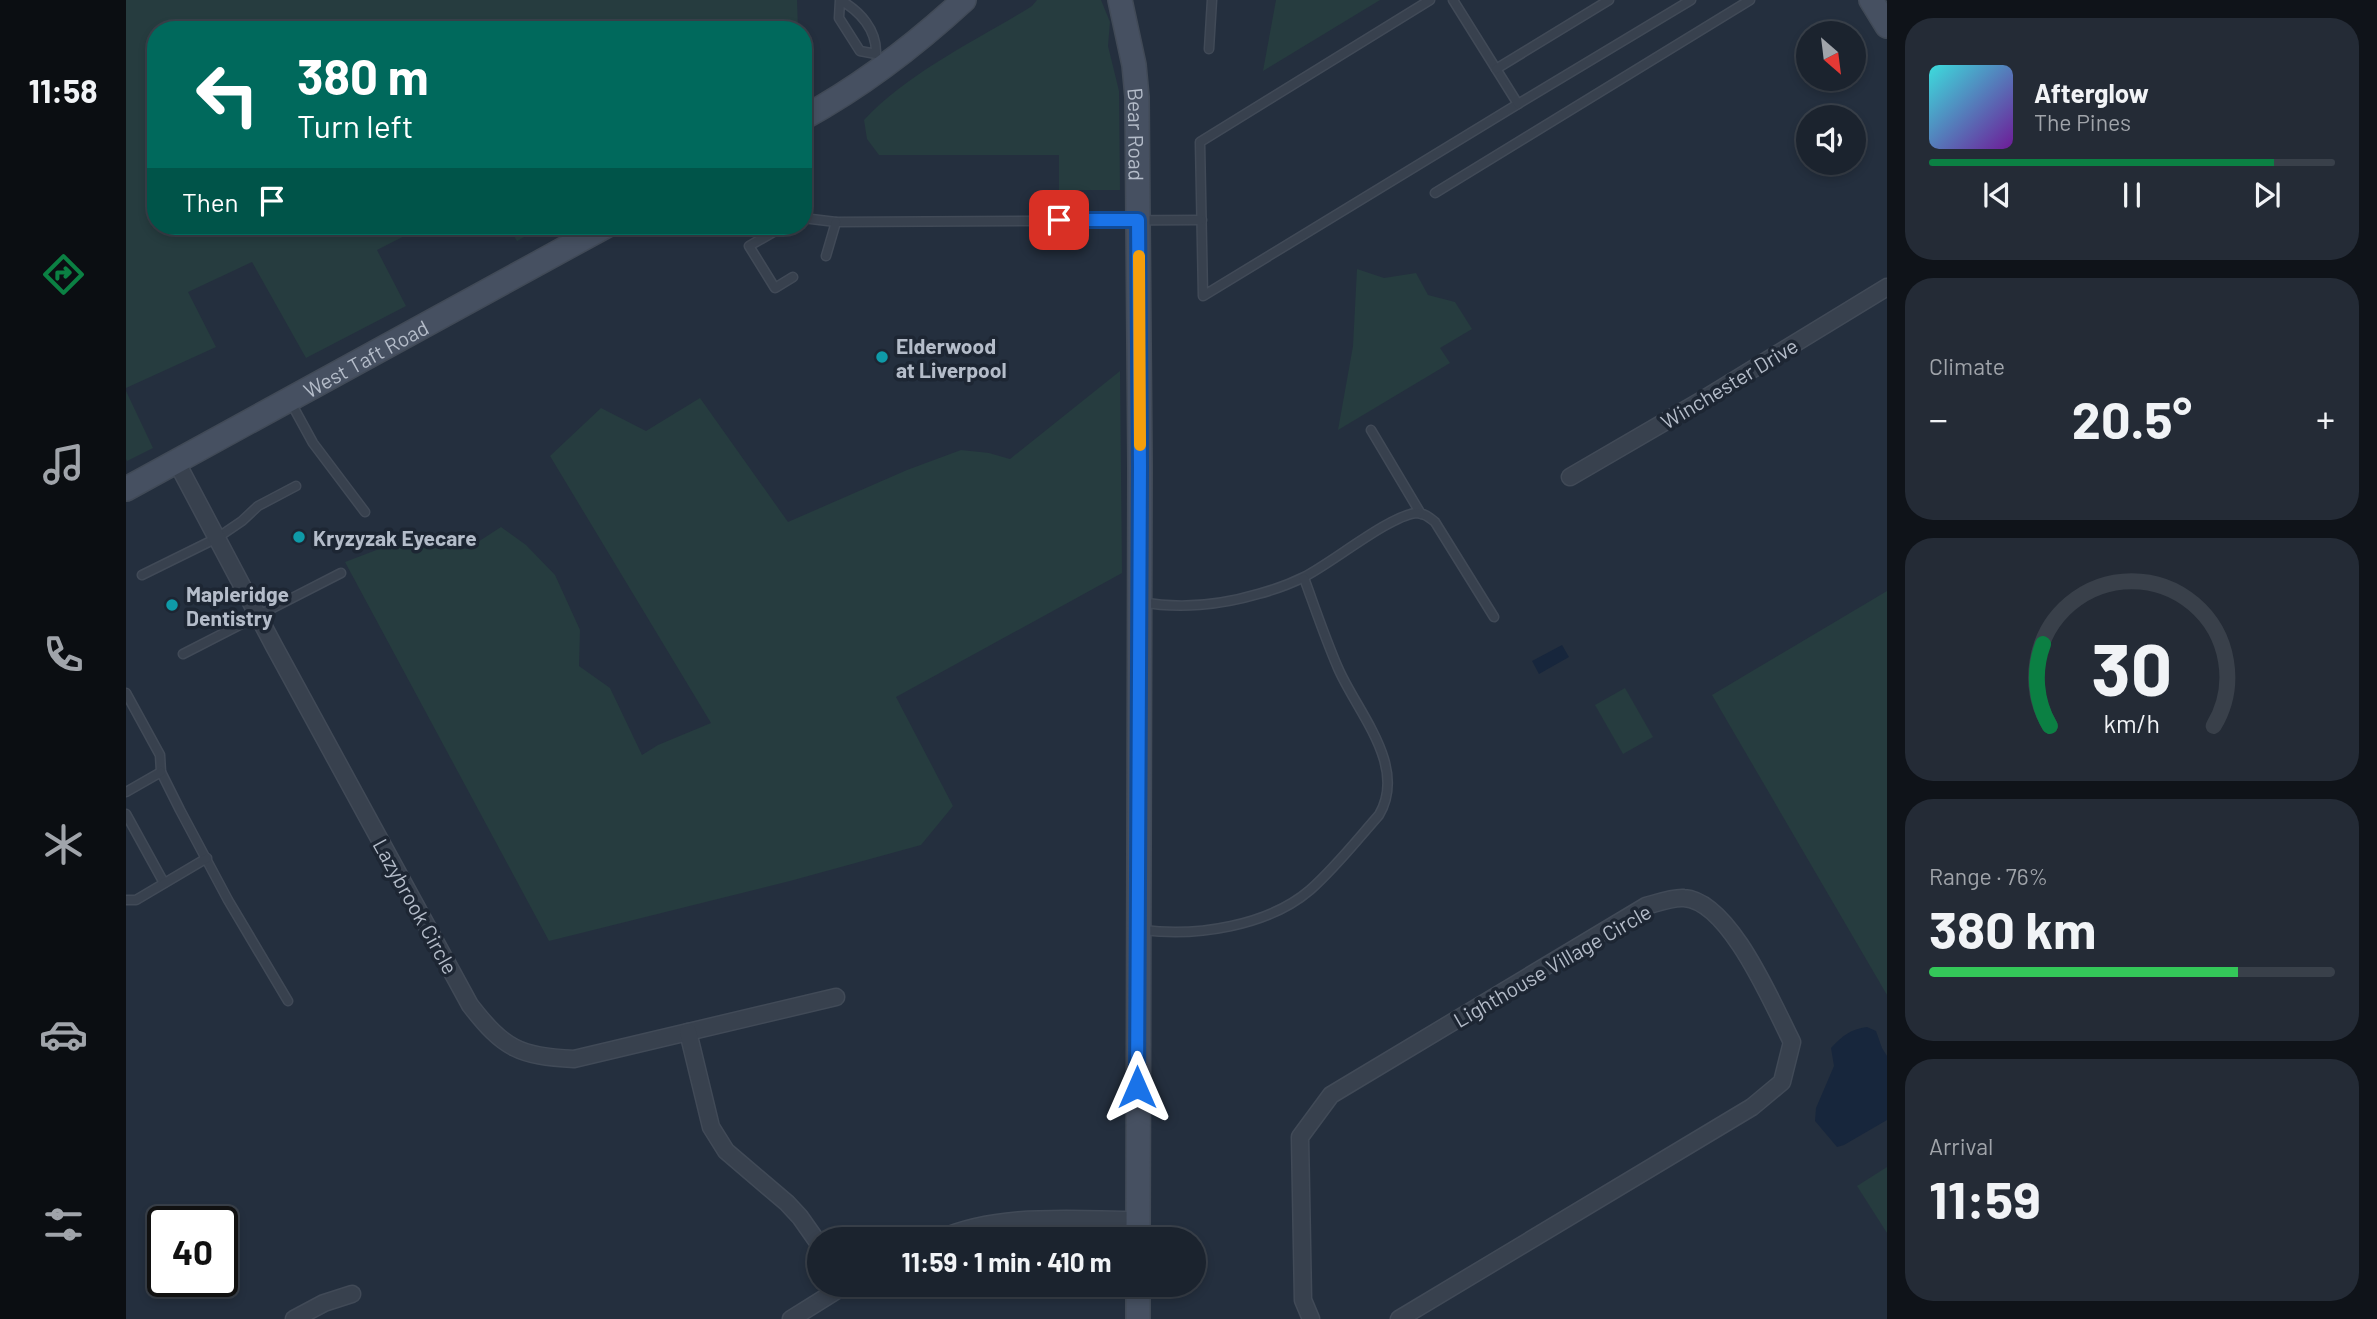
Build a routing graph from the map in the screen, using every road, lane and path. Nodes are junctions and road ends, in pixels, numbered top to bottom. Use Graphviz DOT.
graph roads {
  1 [pos="840,0"];
  2 [pos="964,0"];
  3 [pos="1120,0"];
  4 [pos="1212,0"];
  5 [pos="1430,0"];
  6 [pos="1453,0"];
  7 [pos="1609,0"];
  8 [pos="1691,0"];
  9 [pos="1750,0"];
  10 [pos="1871,0"];
  11 [pos="1887,26"];
  12 [pos="1209,49"];
  13 [pos="880,60"];
  14 [pos="1496,69"];
  15 [pos="1518,104"];
  16 [pos="812,111"];
  17 [pos="1435,193"];
  18 [pos="812,219"];
  19 [pos="1138,220"];
  20 [pos="1202,220"];
  21 [pos="835,222"];
  22 [pos="590,235"];
  23 [pos="768,235"];
  24 [pos="826,256"];
  25 [pos="793,277"];
  26 [pos="1887,287"];
  27 [pos="289,399"];
  28 [pos="1371,430"];
  29 [pos="176,461"];
  30 [pos="1570,477"];
  31 [pos="296,486"];
  32 [pos="126,489"];
  33 [pos="365,512"];
  34 [pos="1421,514"];
  35 [pos="217,538"];
  36 [pos="341,573"];
  37 [pos="142,575"];
  38 [pos="1304,578"];
  39 [pos="1138,601"];
  40 [pos="257,614"];
  41 [pos="1494,617"];
  42 [pos="183,654"];
  43 [pos="126,693"];
  44 [pos="161,772"];
  45 [pos="126,792"];
  46 [pos="126,814"];
  47 [pos="206,858"];
  48 [pos="164,883"];
  49 [pos="126,900"];
  50 [pos="1137,929"];
  51 [pos="836,997"];
  52 [pos="288,1001"];
  53 [pos="688,1032"];
  54 [pos="807,1227"];
  55 [pos="978,1227"];
  56 [pos="1114,1227"];
  57 [pos="1138,1227"];
  58 [pos="352,1294"];
  59 [pos="827,1297"];
  60 [pos="1138,1297"];
  61 [pos="294,1319"];
  62 [pos="792,1319"];
  63 [pos="1138,1319"];
  64 [pos="1311,1319"];
  65 [pos="1399,1319"];
  1 -- 13 [label="lane"];
  1 -- 13 [label="lane"];
  2 -- 13 [label="street"];
  3 -- 19 [label="street, Bear Road"];
  4 -- 12 [label="lane"];
  5 -- 20 [label="lane"];
  6 -- 14 [label="lane"];
  7 -- 14 [label="lane"];
  8 -- 15 [label="lane"];
  9 -- 17 [label="lane"];
  10 -- 11 [label="street"];
  13 -- 16 [label="street"];
  14 -- 15 [label="lane"];
  15 -- 20 [label="lane"];
  18 -- 21 [label="lane"];
  19 -- 20 [label="lane"];
  19 -- 21 [label="lane"];
  19 -- 39 [label="street, Bear Road"];
  21 -- 24 [label="lane"];
  22 -- 27 [label="street, West Taft Road"];
  23 -- 25 [label="lane"];
  26 -- 30 [label="street, Winchester Drive"];
  27 -- 29 [label="street, West Taft Road"];
  27 -- 33 [label="lane"];
  28 -- 34 [label="lane"];
  29 -- 32 [label="street, West Taft Road"];
  29 -- 35 [label="street, Lazybrook Circle"];
  31 -- 35 [label="lane"];
  34 -- 38 [label="lane"];
  34 -- 41 [label="lane"];
  35 -- 37 [label="lane"];
  35 -- 40 [label="street, Lazybrook Circle"];
  36 -- 40 [label="lane"];
  38 -- 39 [label="lane"];
  38 -- 50 [label="lane"];
  39 -- 50 [label="street, Bear Road"];
  40 -- 42 [label="lane"];
  40 -- 53 [label="street, Lazybrook Circle"];
  43 -- 44 [label="lane"];
  44 -- 45 [label="lane"];
  44 -- 47 [label="lane"];
  46 -- 48 [label="lane"];
  47 -- 48 [label="lane"];
  47 -- 52 [label="lane"];
  48 -- 49 [label="lane"];
  50 -- 57 [label="street, Bear Road"];
  51 -- 53 [label="street, Lazybrook Circle"];
  53 -- 54 [label="street"];
  55 -- 56 [label="street"];
  58 -- 61 [label="street"];
  59 -- 62 [label="street"];
  60 -- 63 [label="street"];
  64 -- 65 [label="street, Lighthouse Village Circle"];
}
